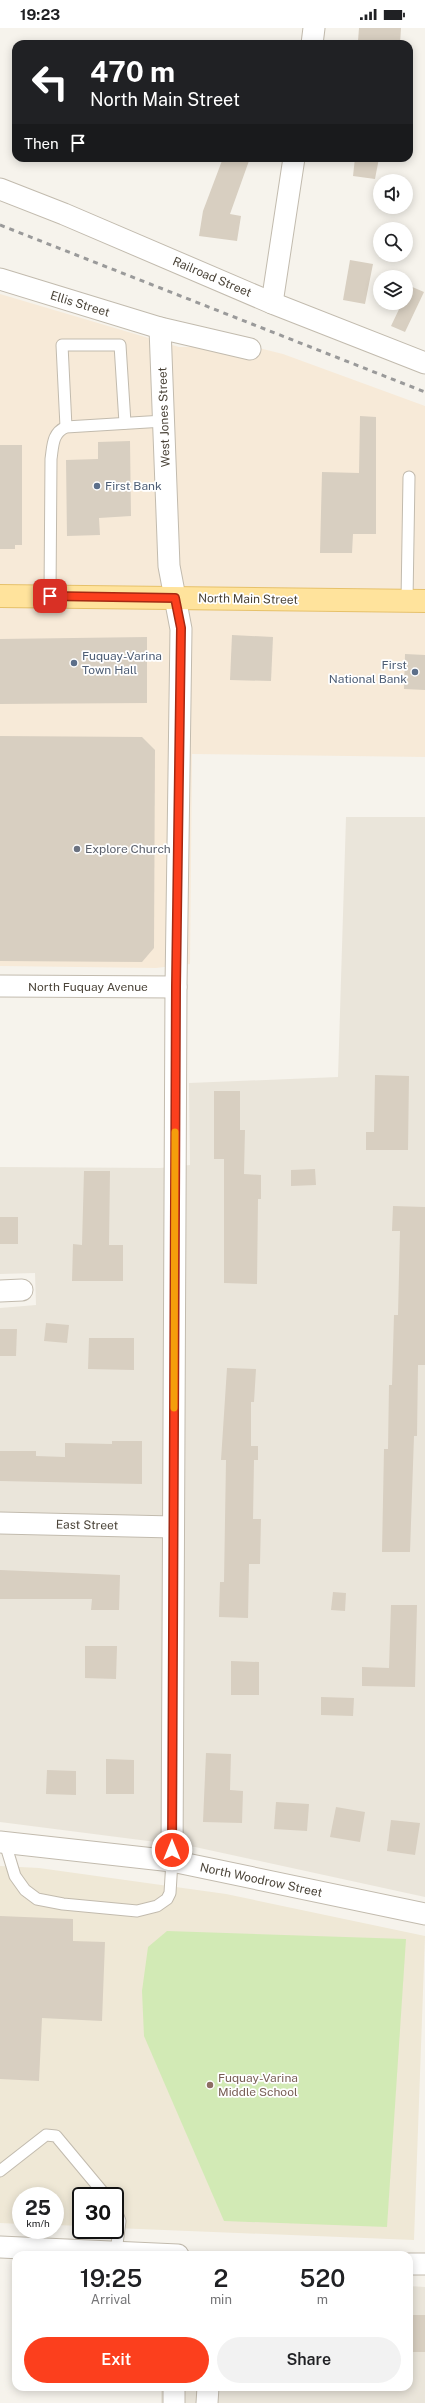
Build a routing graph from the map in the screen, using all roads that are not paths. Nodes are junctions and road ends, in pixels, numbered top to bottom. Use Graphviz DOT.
graph roads {
  1 [pos="314,28"];
  2 [pos="312,40"];
  3 [pos="293,162"];
  4 [pos="0,189"];
  5 [pos="0,279"];
  6 [pos="272,303"];
  7 [pos="160,328"];
  8 [pos="250,349"];
  9 [pos="425,363"];
  10 [pos="164,422"];
  11 [pos="125,424"];
  12 [pos="66,427"];
  13 [pos="409,477"];
  14 [pos="0,596"];
  15 [pos="50,596"];
  16 [pos="175,598"];
  17 [pos="416,601"];
  18 [pos="0,986"];
  19 [pos="176,987"];
  20 [pos="22,1290"];
  21 [pos="0,1291"];
  22 [pos="0,1523"];
  23 [pos="173,1527"];
  24 [pos="2,1842"];
  25 [pos="172,1861"];
  26 [pos="425,1914"];
  27 [pos="0,2171"];
  28 [pos="98,2187"];
  29 [pos="118,2239"];
  30 [pos="0,2247"];
  31 [pos="93,2251"];
  32 [pos="116,2251"];
  33 [pos="413,2264"];
  34 [pos="425,2264"];
  35 [pos="174,2391"];
  36 [pos="208,2391"];
  37 [pos="174,2403"];
  38 [pos="207,2403"];
  1 -- 2 [label="street"];
  3 -- 6 [label="street"];
  4 -- 6 [label="street, Railroad Street"];
  5 -- 7 [label="street, Ellis Street"];
  6 -- 9 [label="street, Railroad Street"];
  7 -- 8 [label="street"];
  7 -- 10 [label="street, West Jones Street"];
  10 -- 11 [label="lane"];
  10 -- 16 [label="street, West Jones Street"];
  11 -- 12 [label="lane"];
  11 -- 12 [label="lane"];
  12 -- 15 [label="lane"];
  13 -- 17 [label="lane"];
  14 -- 15 [label="main road, North Main Street"];
  15 -- 16 [label="main road, North Main Street"];
  16 -- 17 [label="main road, North Main Street"];
  16 -- 19 [label="street, West Jones Street"];
  18 -- 19 [label="street, North Fuquay Avenue"];
  19 -- 23 [label="street, West Jones Street"];
  20 -- 21 [label="street"];
  22 -- 23 [label="street, East Street"];
  23 -- 25 [label="street, West Jones Street"];
  24 -- 25 [label="street, North Woodrow Street"];
  24 -- 25 [label="lane"];
  25 -- 26 [label="street, North Woodrow Street"];
  27 -- 28 [label="lane"];
  29 -- 32 [label="lane"];
  30 -- 31 [label="street"];
  33 -- 34 [label="street"];
  35 -- 37 [label="street"];
  36 -- 38 [label="street"];
}
